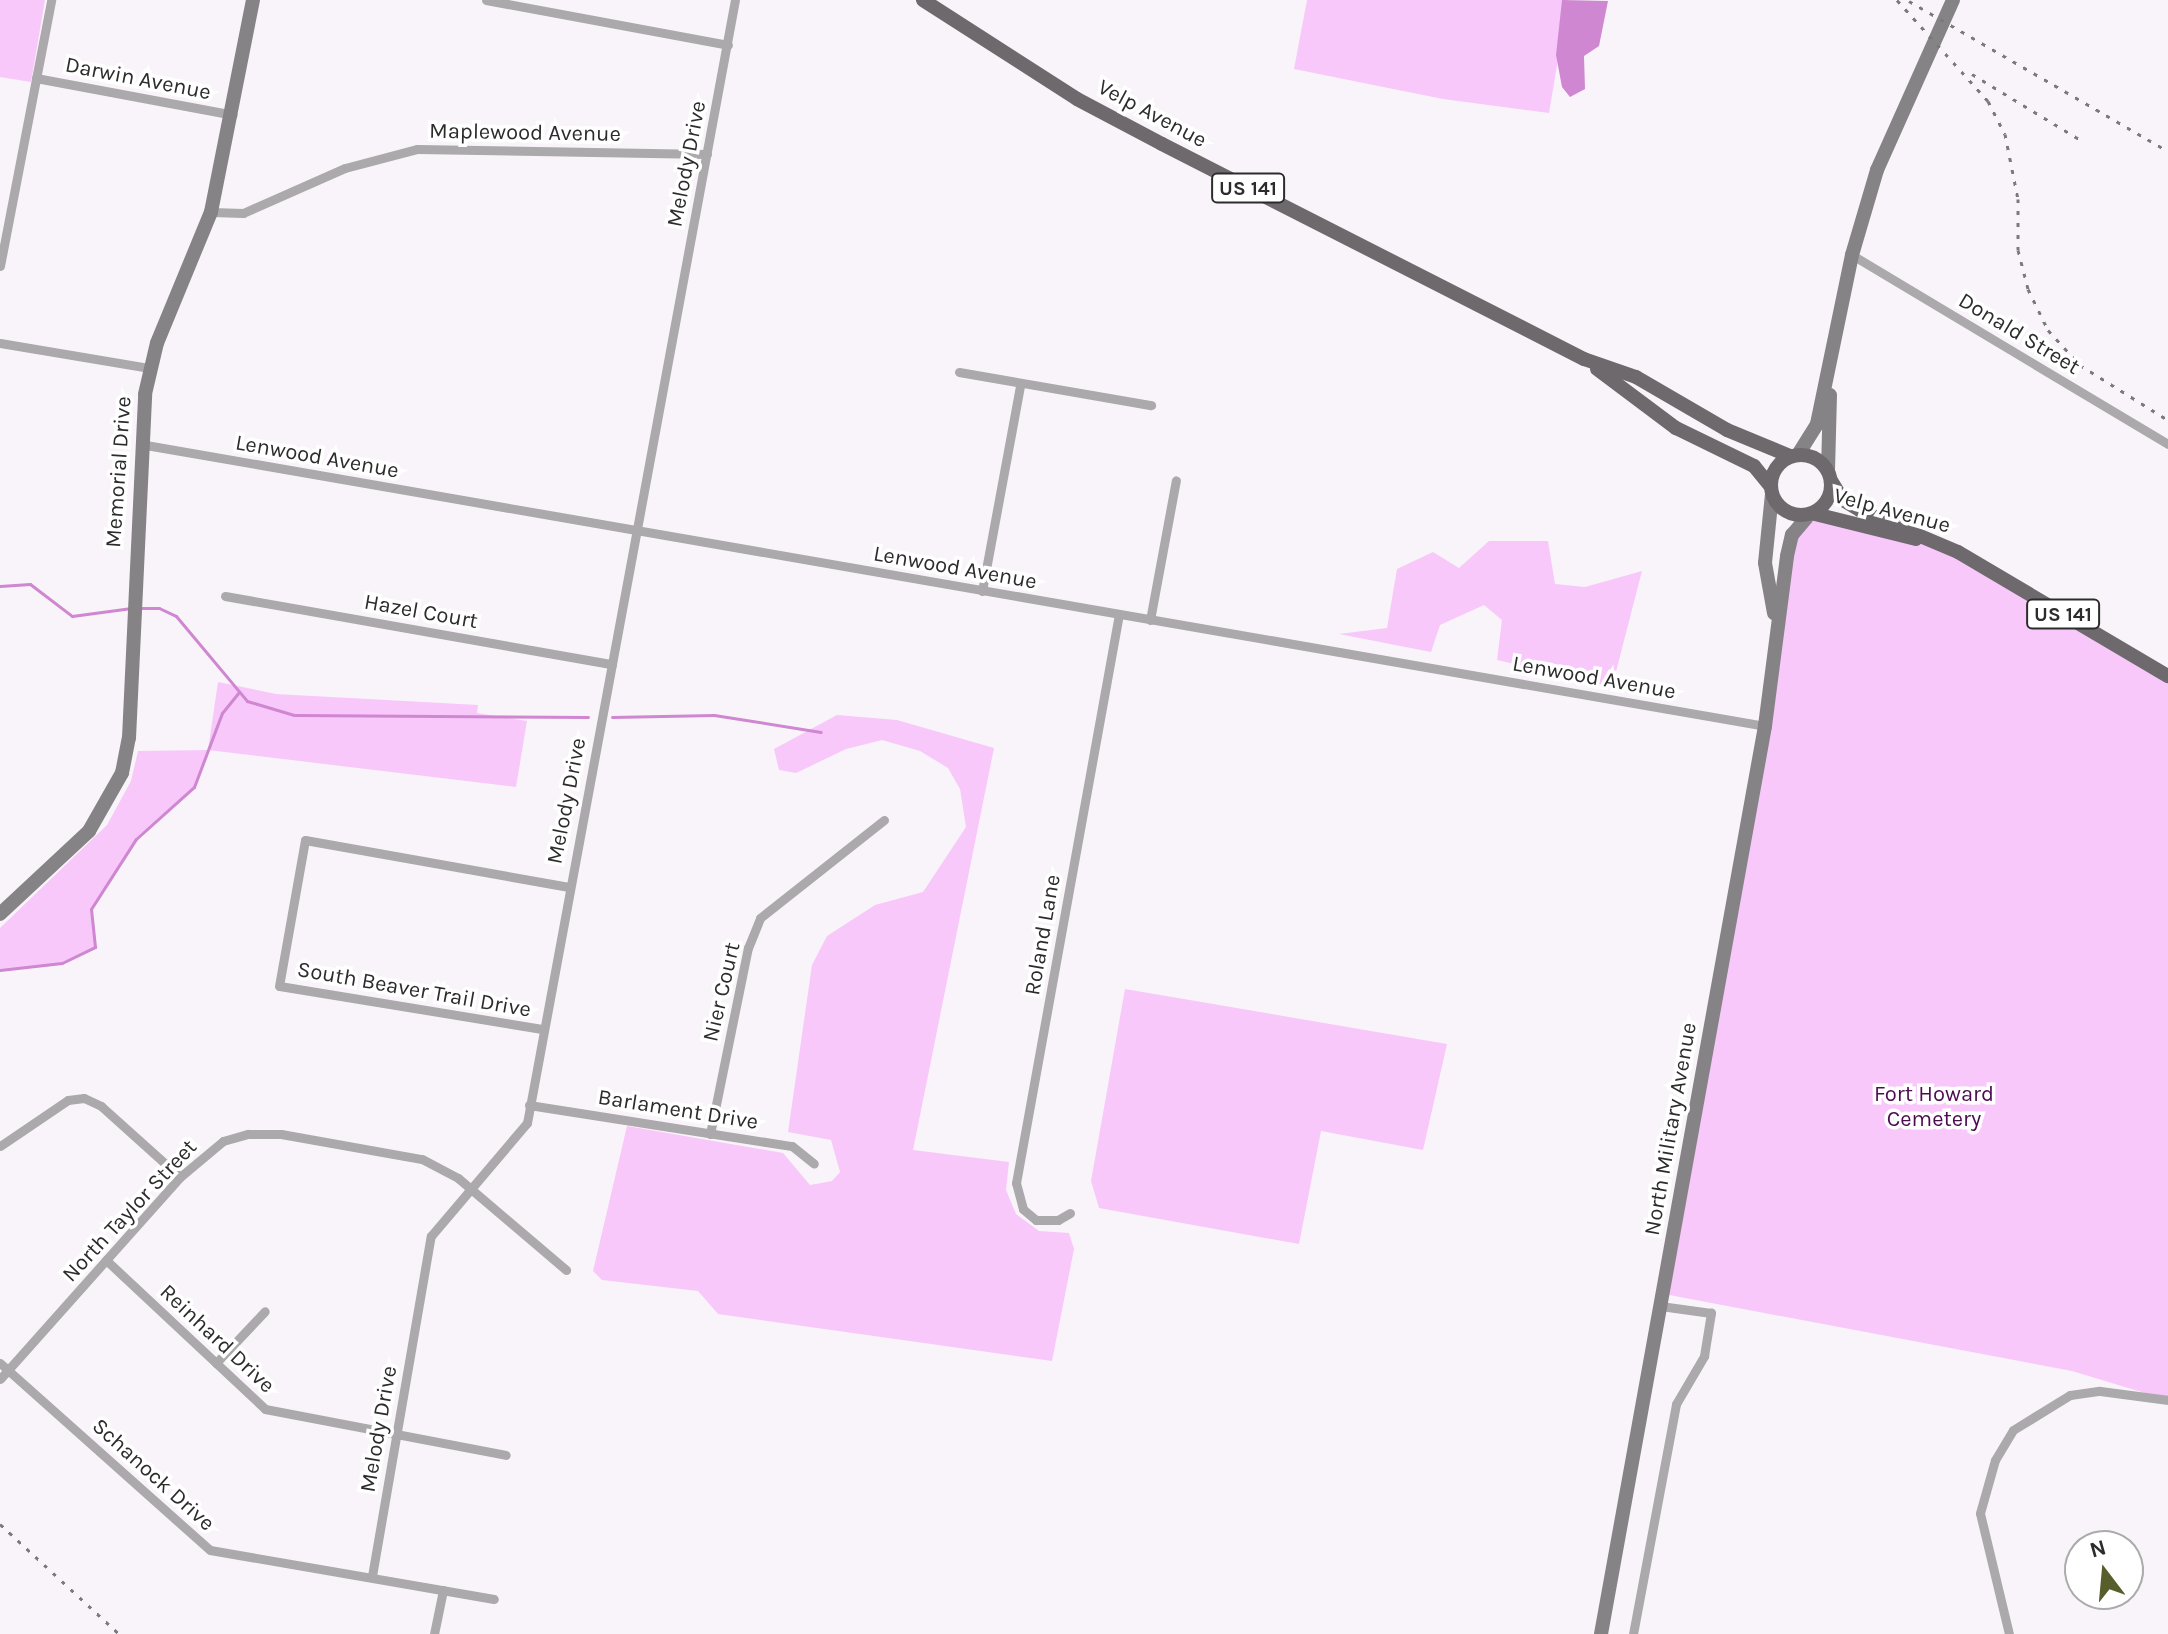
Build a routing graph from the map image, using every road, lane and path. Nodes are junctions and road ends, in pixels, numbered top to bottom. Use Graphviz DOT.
graph roads {
  1 [pos="51,0"];
  2 [pos="253,0"];
  3 [pos="486,0"];
  4 [pos="735,0"];
  5 [pos="923,0"];
  6 [pos="1953,0"];
  7 [pos="728,45"];
  8 [pos="36,78"];
  9 [pos="233,115"];
  10 [pos="707,154"];
  11 [pos="211,212"];
  12 [pos="1852,255"];
  13 [pos="0,266"];
  14 [pos="0,343"];
  15 [pos="1584,359"];
  16 [pos="1831,362"];
  17 [pos="150,368"];
  18 [pos="959,372"];
  19 [pos="1020,385"];
  20 [pos="1151,405"];
  21 [pos="140,444"];
  22 [pos="2168,444"];
  23 [pos="1795,454"];
  24 [pos="1830,476"];
  25 [pos="1176,480"];
  26 [pos="1771,490"];
  27 [pos="1811,515"];
  28 [pos="637,532"];
  29 [pos="1958,552"];
  30 [pos="982,591"];
  31 [pos="225,596"];
  32 [pos="1119,614"];
  33 [pos="1150,620"];
  34 [pos="1777,629"];
  35 [pos="612,664"];
  36 [pos="2168,676"];
  37 [pos="1765,726"];
  38 [pos="884,820"];
  39 [pos="569,887"];
  40 [pos="0,914"];
  41 [pos="542,1029"];
  42 [pos="529,1105"];
  43 [pos="710,1134"];
  44 [pos="0,1146"];
  45 [pos="814,1164"];
  46 [pos="180,1177"];
  47 [pos="469,1188"];
  48 [pos="1070,1213"];
  49 [pos="106,1260"];
  50 [pos="566,1270"];
  51 [pos="1660,1306"];
  52 [pos="265,1311"];
  53 [pos="0,1363"];
  54 [pos="216,1363"];
  55 [pos="8,1370"];
  56 [pos="0,1379"];
  57 [pos="2168,1400"];
  58 [pos="397,1434"];
  59 [pos="506,1455"];
  60 [pos="372,1576"];
  61 [pos="443,1590"];
  62 [pos="494,1599"];
  63 [pos="434,1634"];
  64 [pos="1601,1634"];
  65 [pos="1633,1634"];
  66 [pos="2009,1634"];
  1 -- 8 [label="street"];
  2 -- 9 [label="street, Memorial Drive"];
  3 -- 7 [label="street"];
  4 -- 7 [label="street, Melody Drive"];
  5 -- 15 [label="main road, Velp Avenue / US 141"];
  6 -- 12 [label="street"];
  7 -- 10 [label="street, Melody Drive"];
  8 -- 9 [label="street, Darwin Avenue"];
  8 -- 13 [label="street"];
  9 -- 11 [label="street, Memorial Drive"];
  10 -- 11 [label="street, Maplewood Avenue"];
  10 -- 28 [label="street, Melody Drive"];
  11 -- 17 [label="street, Memorial Drive"];
  12 -- 16 [label="street"];
  12 -- 22 [label="street, Donald Street"];
  14 -- 17 [label="street"];
  15 -- 23 [label="main road, Velp Avenue / US 141"];
  15 -- 26 [label="main road, Velp Avenue / US 141"];
  16 -- 23 [label="street"];
  16 -- 24 [label="street"];
  17 -- 21 [label="street, Memorial Drive"];
  18 -- 19 [label="street"];
  19 -- 20 [label="street"];
  19 -- 30 [label="street"];
  21 -- 28 [label="street, Lenwood Avenue"];
  21 -- 40 [label="street, Memorial Drive"];
  23 -- 24 [label="main road"];
  23 -- 26 [label="main road"];
  24 -- 27 [label="main road"];
  24 -- 29 [label="main road, Velp Avenue / US 141"];
  25 -- 33 [label="street"];
  26 -- 27 [label="main road"];
  26 -- 34 [label="street, North Military Avenue"];
  27 -- 29 [label="main road, Velp Avenue / US 141"];
  27 -- 34 [label="street, North Military Avenue"];
  28 -- 30 [label="street, Lenwood Avenue"];
  28 -- 35 [label="street, Melody Drive"];
  29 -- 36 [label="main road, Velp Avenue / US 141"];
  30 -- 32 [label="street, Lenwood Avenue"];
  31 -- 35 [label="street, Hazel Court"];
  32 -- 33 [label="street, Lenwood Avenue"];
  32 -- 48 [label="street, Roland Lane"];
  33 -- 37 [label="street, Lenwood Avenue"];
  34 -- 37 [label="street, North Military Avenue"];
  35 -- 39 [label="street, Melody Drive"];
  37 -- 51 [label="street, North Military Avenue"];
  38 -- 43 [label="street, Nier Court"];
  39 -- 41 [label="street, Melody Drive"];
  39 -- 41 [label="street, South Beaver Trail Drive"];
  41 -- 42 [label="street, Melody Drive"];
  42 -- 43 [label="street, Barlament Drive"];
  42 -- 47 [label="street, Melody Drive"];
  43 -- 45 [label="street, Barlament Drive"];
  44 -- 46 [label="street"];
  46 -- 47 [label="street, North Taylor Street"];
  46 -- 49 [label="street, North Taylor Street"];
  47 -- 50 [label="street, North Taylor Street"];
  47 -- 58 [label="street, Melody Drive"];
  49 -- 54 [label="street, Reinhard Drive"];
  49 -- 55 [label="street, North Taylor Street"];
  51 -- 64 [label="street, North Military Avenue"];
  51 -- 65 [label="street"];
  52 -- 54 [label="street"];
  53 -- 55 [label="street, Schanock Drive"];
  54 -- 58 [label="street, Reinhard Drive"];
  55 -- 56 [label="street, North Taylor Street"];
  55 -- 60 [label="street, Schanock Drive"];
  57 -- 66 [label="street"];
  58 -- 59 [label="street, Reinhard Drive"];
  58 -- 60 [label="street, Melody Drive"];
  60 -- 61 [label="street, Schanock Drive"];
  61 -- 62 [label="street, Schanock Drive"];
  61 -- 63 [label="street"];
}
